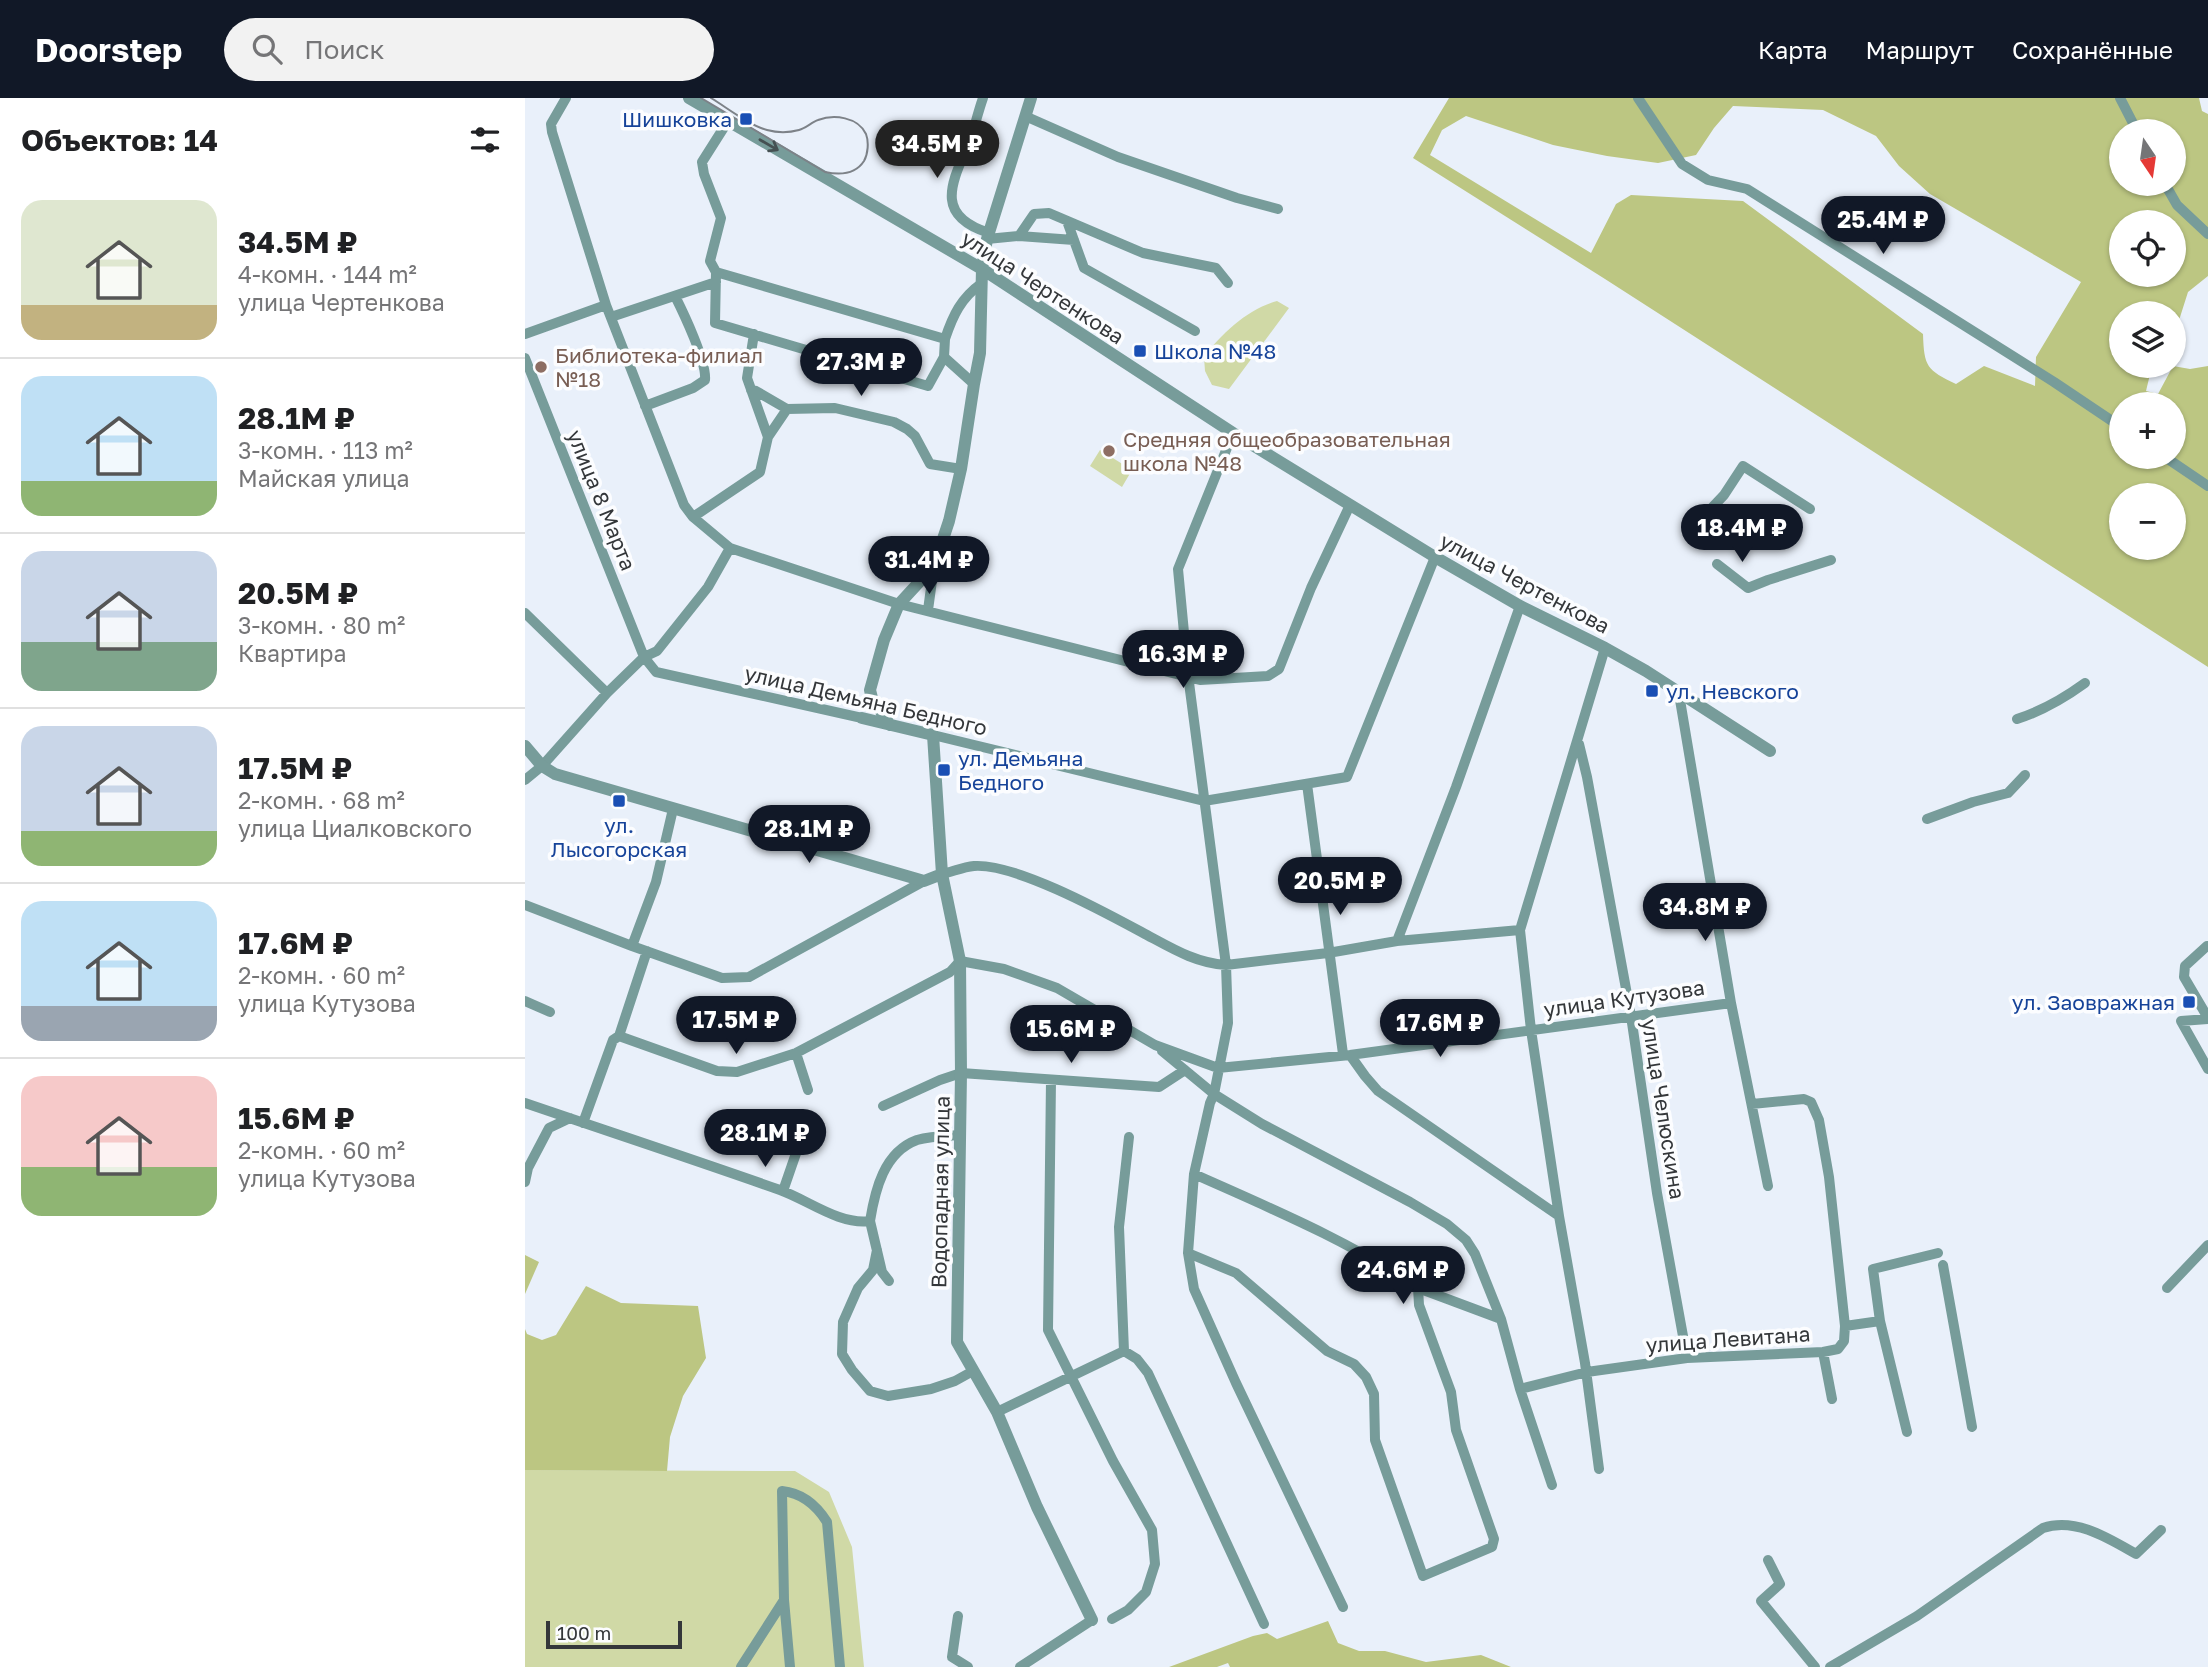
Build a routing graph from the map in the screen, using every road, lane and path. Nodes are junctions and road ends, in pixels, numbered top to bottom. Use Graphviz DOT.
graph roads {
  1 [pos="566,98"];
  2 [pos="689,98"];
  3 [pos="983,98"];
  4 [pos="1031,98"];
  5 [pos="1639,98"];
  6 [pos="2120,98"];
  7 [pos="1025,116"];
  8 [pos="2131,119"];
  9 [pos="728,121"];
  10 [pos="2172,196"];
  11 [pos="1278,209"];
  12 [pos="1067,221"];
  13 [pos="2208,234"];
  14 [pos="988,236"];
  15 [pos="1019,236"];
  16 [pos="1074,240"];
  17 [pos="982,269"];
  18 [pos="716,277"];
  19 [pos="982,283"];
  20 [pos="1228,283"];
  21 [pos="675,296"];
  22 [pos="607,305"];
  23 [pos="611,317"];
  24 [pos="1195,331"];
  25 [pos="525,334"];
  26 [pos="754,334"];
  27 [pos="945,339"];
  28 [pos="944,357"];
  29 [pos="525,358"];
  30 [pos="974,384"];
  31 [pos="751,390"];
  32 [pos="645,406"];
  33 [pos="787,409"];
  34 [pos="2109,419"];
  35 [pos="1233,433"];
  36 [pos="768,437"];
  37 [pos="961,469"];
  38 [pos="2183,469"];
  39 [pos="2208,486"];
  40 [pos="1350,505"];
  41 [pos="1810,509"];
  42 [pos="693,517"];
  43 [pos="1689,532"];
  44 [pos="730,548"];
  45 [pos="1435,557"];
  46 [pos="1831,561"];
  47 [pos="1717,564"];
  48 [pos="933,566"];
  49 [pos="899,604"];
  50 [pos="1520,606"];
  51 [pos="927,611"];
  52 [pos="525,613"];
  53 [pos="1605,648"];
  54 [pos="644,657"];
  55 [pos="1188,675"];
  56 [pos="2085,683"];
  57 [pos="607,693"];
  58 [pos="1679,694"];
  59 [pos="862,718"];
  60 [pos="2017,719"];
  61 [pos="890,725"];
  62 [pos="933,735"];
  63 [pos="1578,741"];
  64 [pos="525,746"];
  65 [pos="1770,751"];
  66 [pos="542,766"];
  67 [pos="2025,775"];
  68 [pos="525,780"];
  69 [pos="1307,784"];
  70 [pos="1204,801"];
  71 [pos="673,809"];
  72 [pos="1927,819"];
  73 [pos="942,874"];
  74 [pos="924,881"];
  75 [pos="525,905"];
  76 [pos="1520,930"];
  77 [pos="1397,941"];
  78 [pos="632,946"];
  79 [pos="2207,946"];
  80 [pos="647,951"];
  81 [pos="1328,953"];
  82 [pos="960,961"];
  83 [pos="1226,965"];
  84 [pos="525,1001"];
  85 [pos="1731,1003"];
  86 [pos="550,1012"];
  87 [pos="1631,1016"];
  88 [pos="2208,1018"];
  89 [pos="1531,1030"];
  90 [pos="619,1036"];
  91 [pos="1155,1045"];
  92 [pos="796,1053"];
  93 [pos="1347,1055"];
  94 [pos="1219,1068"];
  95 [pos="2208,1069"];
  96 [pos="1185,1070"];
  97 [pos="961,1073"];
  98 [pos="1051,1080"];
  99 [pos="808,1090"];
  100 [pos="1215,1094"];
  101 [pos="525,1103"];
  102 [pos="1752,1104"];
  103 [pos="883,1106"];
  104 [pos="570,1118"];
  105 [pos="583,1123"];
  106 [pos="961,1135"];
  107 [pos="802,1136"];
  108 [pos="1129,1137"];
  109 [pos="1193,1174"];
  110 [pos="525,1182"];
  111 [pos="1768,1186"];
  112 [pos="783,1191"];
  113 [pos="1559,1216"];
  114 [pos="870,1221"];
  115 [pos="2208,1245"];
  116 [pos="877,1250"];
  117 [pos="1188,1253"];
  118 [pos="1938,1253"];
  119 [pos="1943,1265"];
  120 [pos="889,1281"];
  121 [pos="2167,1288"];
  122 [pos="1418,1289"];
  123 [pos="1501,1319"];
  124 [pos="1880,1321"];
  125 [pos="1846,1326"];
  126 [pos="1124,1351"];
  127 [pos="1823,1352"];
  128 [pos="1687,1358"];
  129 [pos="973,1371"];
  130 [pos="1587,1372"];
  131 [pos="1070,1376"];
  132 [pos="1520,1389"];
  133 [pos="1832,1399"];
  134 [pos="996,1412"];
  135 [pos="1972,1427"];
  136 [pos="1907,1433"];
  137 [pos="1599,1469"];
  138 [pos="1552,1485"];
  139 [pos="2161,1530"];
  140 [pos="1768,1560"];
  141 [pos="783,1600"];
  142 [pos="1343,1607"];
  143 [pos="958,1616"];
  144 [pos="1112,1619"];
  145 [pos="1092,1620"];
  146 [pos="1264,1624"];
  147 [pos="741,1667"];
  148 [pos="790,1667"];
  149 [pos="839,1667"];
  150 [pos="968,1667"];
  151 [pos="1020,1667"];
  152 [pos="1815,1667"];
  153 [pos="1830,1667"];
  1 -- 22 [label="street"];
  2 -- 9 [label="street, улица Чертенкова"];
  3 -- 14 [label="street"];
  4 -- 7 [label="street"];
  5 -- 34 [label="street"];
  6 -- 8 [label="street"];
  7 -- 11 [label="street"];
  7 -- 14 [label="street"];
  9 -- 17 [label="street, улица Чертенкова, one-way"];
  9 -- 18 [label="street"];
  10 -- 13 [label="street"];
  12 -- 15 [label="street"];
  12 -- 16 [label="street"];
  12 -- 20 [label="street"];
  14 -- 15 [label="street"];
  14 -- 17 [label="street"];
  15 -- 16 [label="street"];
  16 -- 24 [label="street"];
  17 -- 19 [label="street"];
  17 -- 35 [label="street, улица Чертенкова"];
  18 -- 21 [label="street"];
  18 -- 26 [label="street"];
  18 -- 27 [label="street"];
  19 -- 27 [label="street"];
  19 -- 30 [label="street"];
  21 -- 23 [label="street"];
  21 -- 32 [label="street"];
  22 -- 23 [label="street"];
  22 -- 25 [label="street"];
  23 -- 32 [label="street"];
  26 -- 28 [label="street"];
  26 -- 31 [label="street"];
  27 -- 28 [label="street"];
  28 -- 30 [label="street"];
  29 -- 54 [label="street, улица 8 Марта"];
  30 -- 37 [label="street"];
  31 -- 33 [label="street"];
  31 -- 36 [label="street"];
  32 -- 42 [label="street"];
  33 -- 36 [label="street"];
  33 -- 37 [label="street"];
  35 -- 40 [label="street, улица Чертенкова"];
  35 -- 55 [label="street"];
  36 -- 42 [label="street"];
  37 -- 48 [label="street"];
  38 -- 39 [label="street"];
  40 -- 45 [label="street, улица Чертенкова"];
  40 -- 55 [label="street"];
  41 -- 43 [label="street"];
  42 -- 44 [label="street"];
  44 -- 49 [label="street"];
  44 -- 54 [label="street"];
  45 -- 50 [label="street, улица Чертенкова"];
  45 -- 69 [label="street, улица Демьяна Бедного"];
  46 -- 47 [label="street"];
  48 -- 49 [label="street"];
  48 -- 51 [label="street"];
  49 -- 51 [label="street"];
  49 -- 61 [label="street"];
  50 -- 53 [label="street, улица Чертенкова"];
  50 -- 77 [label="street"];
  51 -- 55 [label="street"];
  52 -- 57 [label="street"];
  53 -- 58 [label="street, улица Чертенкова"];
  53 -- 63 [label="street"];
  54 -- 57 [label="street"];
  54 -- 59 [label="street, улица Демьяна Бедного"];
  55 -- 70 [label="street"];
  56 -- 60 [label="street"];
  57 -- 66 [label="street"];
  58 -- 65 [label="street, улица Чертенкова"];
  58 -- 85 [label="street"];
  59 -- 61 [label="street, улица Демьяна Бедного"];
  61 -- 62 [label="street, улица Демьяна Бедного"];
  62 -- 70 [label="street, улица Демьяна Бедного"];
  62 -- 73 [label="street, Водопадная улица"];
  63 -- 76 [label="street"];
  63 -- 87 [label="street, улица Челюскина"];
  64 -- 66 [label="street"];
  66 -- 68 [label="street"];
  66 -- 71 [label="street"];
  67 -- 72 [label="street"];
  69 -- 70 [label="street, улица Демьяна Бедного"];
  69 -- 81 [label="street"];
  70 -- 83 [label="street"];
  71 -- 74 [label="street"];
  71 -- 78 [label="street"];
  73 -- 74 [label="street"];
  73 -- 82 [label="street, Водопадная улица"];
  73 -- 83 [label="street"];
  74 -- 80 [label="street"];
  75 -- 78 [label="street"];
  76 -- 77 [label="street"];
  76 -- 89 [label="street"];
  77 -- 81 [label="street"];
  78 -- 80 [label="street"];
  79 -- 88 [label="street"];
  80 -- 90 [label="street"];
  81 -- 83 [label="street"];
  81 -- 93 [label="street"];
  82 -- 91 [label="street, улица Кутузова"];
  82 -- 92 [label="street"];
  82 -- 97 [label="street, Водопадная улица"];
  83 -- 94 [label="street"];
  84 -- 86 [label="street"];
  85 -- 87 [label="street, улица Кутузова"];
  85 -- 102 [label="street"];
  87 -- 89 [label="street, улица Кутузова"];
  87 -- 128 [label="street, улица Челюскина"];
  88 -- 95 [label="street"];
  89 -- 93 [label="street, улица Кутузова"];
  89 -- 113 [label="street"];
  90 -- 92 [label="street"];
  90 -- 105 [label="street"];
  91 -- 94 [label="street, улица Кутузова"];
  91 -- 96 [label="street"];
  92 -- 99 [label="street"];
  93 -- 94 [label="street, улица Кутузова"];
  93 -- 113 [label="street"];
  94 -- 100 [label="street"];
  96 -- 98 [label="street"];
  96 -- 100 [label="street"];
  97 -- 98 [label="street"];
  97 -- 103 [label="street"];
  97 -- 106 [label="street, Водопадная улица"];
  98 -- 131 [label="street"];
  100 -- 109 [label="street"];
  100 -- 123 [label="street"];
  101 -- 104 [label="street"];
  102 -- 111 [label="street"];
  102 -- 125 [label="street"];
  104 -- 105 [label="street"];
  104 -- 110 [label="street"];
  105 -- 112 [label="street"];
  106 -- 114 [label="street"];
  106 -- 129 [label="street, Водопадная улица"];
  107 -- 112 [label="street"];
  108 -- 126 [label="street"];
  109 -- 117 [label="street"];
  109 -- 122 [label="street"];
  112 -- 114 [label="street"];
  113 -- 130 [label="street"];
  114 -- 116 [label="street"];
  115 -- 121 [label="street"];
  116 -- 120 [label="street"];
  116 -- 129 [label="street"];
  117 -- 122 [label="street"];
  117 -- 142 [label="street"];
  118 -- 124 [label="street"];
  119 -- 135 [label="street"];
  122 -- 123 [label="street"];
  123 -- 132 [label="street"];
  124 -- 125 [label="street"];
  124 -- 136 [label="street"];
  125 -- 127 [label="street, улица Левитана"];
  126 -- 131 [label="street"];
  126 -- 146 [label="street"];
  127 -- 128 [label="street, улица Левитана"];
  127 -- 133 [label="street"];
  128 -- 130 [label="street, улица Левитана"];
  129 -- 134 [label="street, Водопадная улица"];
  130 -- 132 [label="street, улица Левитана"];
  130 -- 137 [label="street"];
  131 -- 134 [label="street"];
  131 -- 144 [label="street"];
  132 -- 138 [label="street"];
  134 -- 145 [label="street, Водопадная улица"];
  139 -- 153 [label="street"];
  140 -- 152 [label="street"];
  141 -- 147 [label="street"];
  141 -- 148 [label="street"];
  141 -- 149 [label="street"];
  143 -- 150 [label="street"];
  145 -- 151 [label="street"];
}
